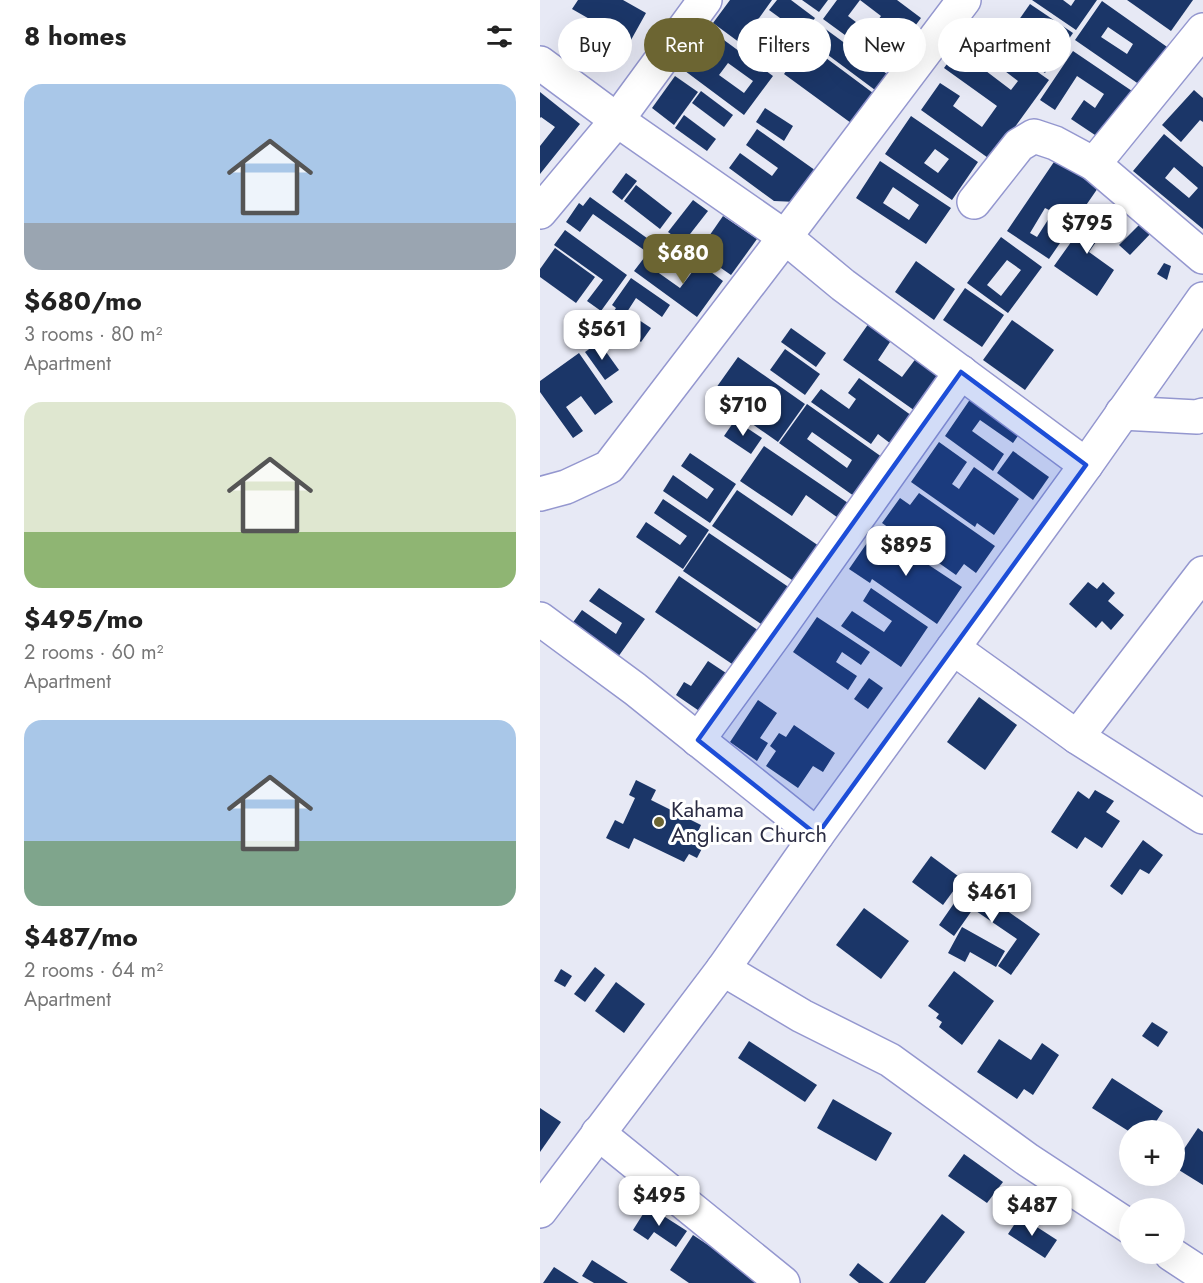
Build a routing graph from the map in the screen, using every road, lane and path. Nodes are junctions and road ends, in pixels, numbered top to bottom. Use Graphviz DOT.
graph roads {
  1 [pos="705,0"];
  2 [pos="964,0"];
  3 [pos="1203,30"];
  4 [pos="540,63"];
  5 [pos="617,120"];
  6 [pos="1094,164"];
  7 [pos="974,202"];
  8 [pos="540,212"];
  9 [pos="785,237"];
  10 [pos="1203,257"];
  11 [pos="1203,299"];
  12 [pos="961,372"];
  13 [pos="1122,413"];
  14 [pos="1203,414"];
  15 [pos="1086,465"];
  16 [pos="540,494"];
  17 [pos="1203,573"];
  18 [pos="540,619"];
  19 [pos="953,648"];
  20 [pos="1077,736"];
  21 [pos="698,740"];
  22 [pos="1203,817"];
  23 [pos="818,835"];
  24 [pos="723,969"];
  25 [pos="598,1133"];
  26 [pos="540,1211"];
  27 [pos="1119,1220"];
  28 [pos="1185,1263"];
  29 [pos="1203,1275"];
  30 [pos="783,1283"];
  1 -- 5 [label="street"];
  2 -- 9 [label="street"];
  3 -- 6 [label="street"];
  4 -- 5 [label="street"];
  5 -- 8 [label="street"];
  5 -- 9 [label="street"];
  6 -- 7 [label="street"];
  6 -- 10 [label="street"];
  9 -- 12 [label="street"];
  9 -- 16 [label="street"];
  11 -- 13 [label="street"];
  12 -- 15 [label="street"];
  12 -- 21 [label="street"];
  13 -- 14 [label="street"];
  13 -- 15 [label="street"];
  15 -- 19 [label="street"];
  17 -- 20 [label="street"];
  18 -- 21 [label="street"];
  19 -- 20 [label="street"];
  19 -- 23 [label="street"];
  20 -- 22 [label="street"];
  21 -- 23 [label="street"];
  23 -- 24 [label="street"];
  24 -- 25 [label="street"];
  24 -- 27 [label="street"];
  25 -- 26 [label="street"];
  25 -- 30 [label="street"];
  28 -- 29 [label="street"];
}
